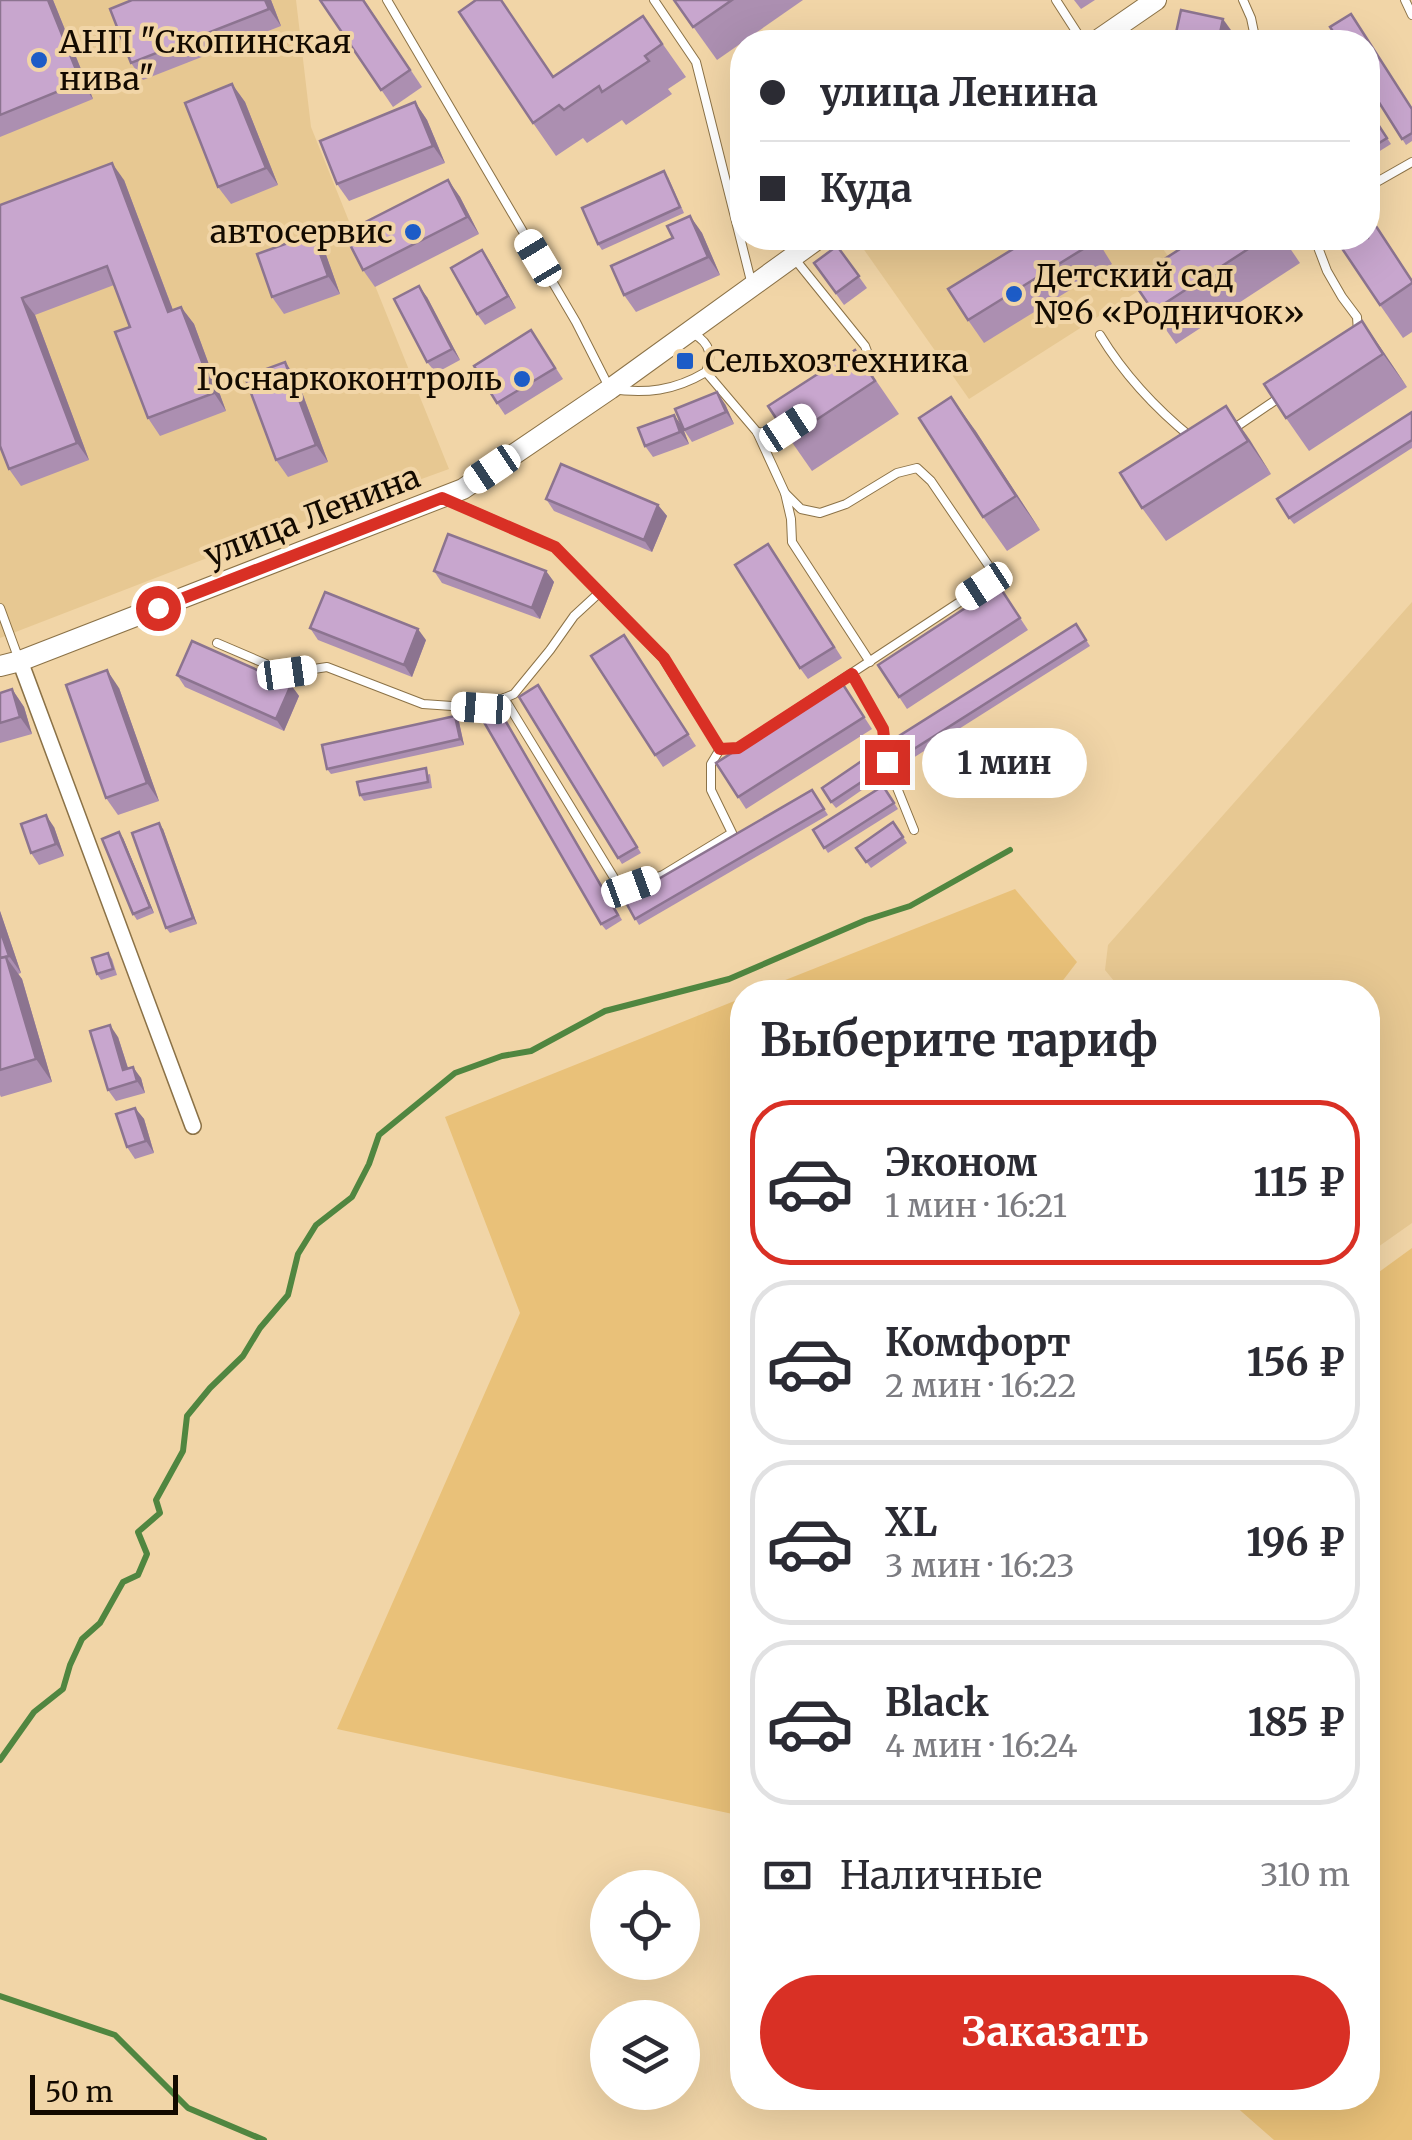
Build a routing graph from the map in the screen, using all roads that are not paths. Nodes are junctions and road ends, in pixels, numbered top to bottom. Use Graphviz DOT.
graph roads {
  1 [pos="387,0"];
  2 [pos="654,0"];
  3 [pos="1056,0"];
  4 [pos="1156,0"];
  5 [pos="1243,0"];
  6 [pos="1405,0"];
  7 [pos="1412,15"];
  8 [pos="1075,30"];
  9 [pos="1112,30"];
  10 [pos="1254,30"];
  11 [pos="1412,162"];
  12 [pos="1380,180"];
  13 [pos="730,197"];
  14 [pos="743,250"];
  15 [pos="801,250"];
  16 [pos="1319,250"];
  17 [pos="792,256"];
  18 [pos="752,284"];
  19 [pos="686,333"];
  20 [pos="1100,335"];
  21 [pos="1347,345"];
  22 [pos="706,372"];
  23 [pos="863,380"];
  24 [pos="1296,385"];
  25 [pos="610,389"];
  26 [pos="803,418"];
  27 [pos="757,432"];
  28 [pos="1226,432"];
  29 [pos="1203,439"];
  30 [pos="785,492"];
  31 [pos="442,498"];
  32 [pos="599,593"];
  33 [pos="0,608"];
  34 [pos="217,642"];
  35 [pos="870,662"];
  36 [pos="10,664"];
  37 [pos="852,674"];
  38 [pos="504,698"];
  39 [pos="720,749"];
  40 [pos="914,830"];
  41 [pos="193,1126"];
  1 -- 25 [label="lane"];
  2 -- 13 [label="lane"];
  3 -- 8 [label="lane"];
  4 -- 9 [label="street"];
  5 -- 10 [label="lane"];
  6 -- 7 [label="lane"];
  11 -- 12 [label="lane"];
  14 -- 18 [label="lane"];
  15 -- 17 [label="street, улица Ленина"];
  16 -- 21 [label="lane"];
  17 -- 18 [label="street, улица Ленина"];
  17 -- 23 [label="lane"];
  18 -- 19 [label="street, улица Ленина"];
  19 -- 22 [label="lane"];
  19 -- 25 [label="street, улица Ленина"];
  20 -- 29 [label="lane"];
  22 -- 25 [label="lane"];
  22 -- 27 [label="lane"];
  24 -- 28 [label="lane"];
  25 -- 31 [label="street, улица Ленина"];
  26 -- 27 [label="lane"];
  27 -- 30 [label="lane"];
  30 -- 35 [label="lane"];
  30 -- 35 [label="lane"];
  31 -- 32 [label="lane"];
  31 -- 36 [label="street, улица Ленина"];
  32 -- 38 [label="lane"];
  32 -- 39 [label="lane"];
  33 -- 36 [label="lane"];
  34 -- 38 [label="lane"];
  35 -- 37 [label="lane"];
  36 -- 41 [label="street"];
  37 -- 39 [label="lane"];
  37 -- 40 [label="lane"];
  38 -- 39 [label="lane"];
}
